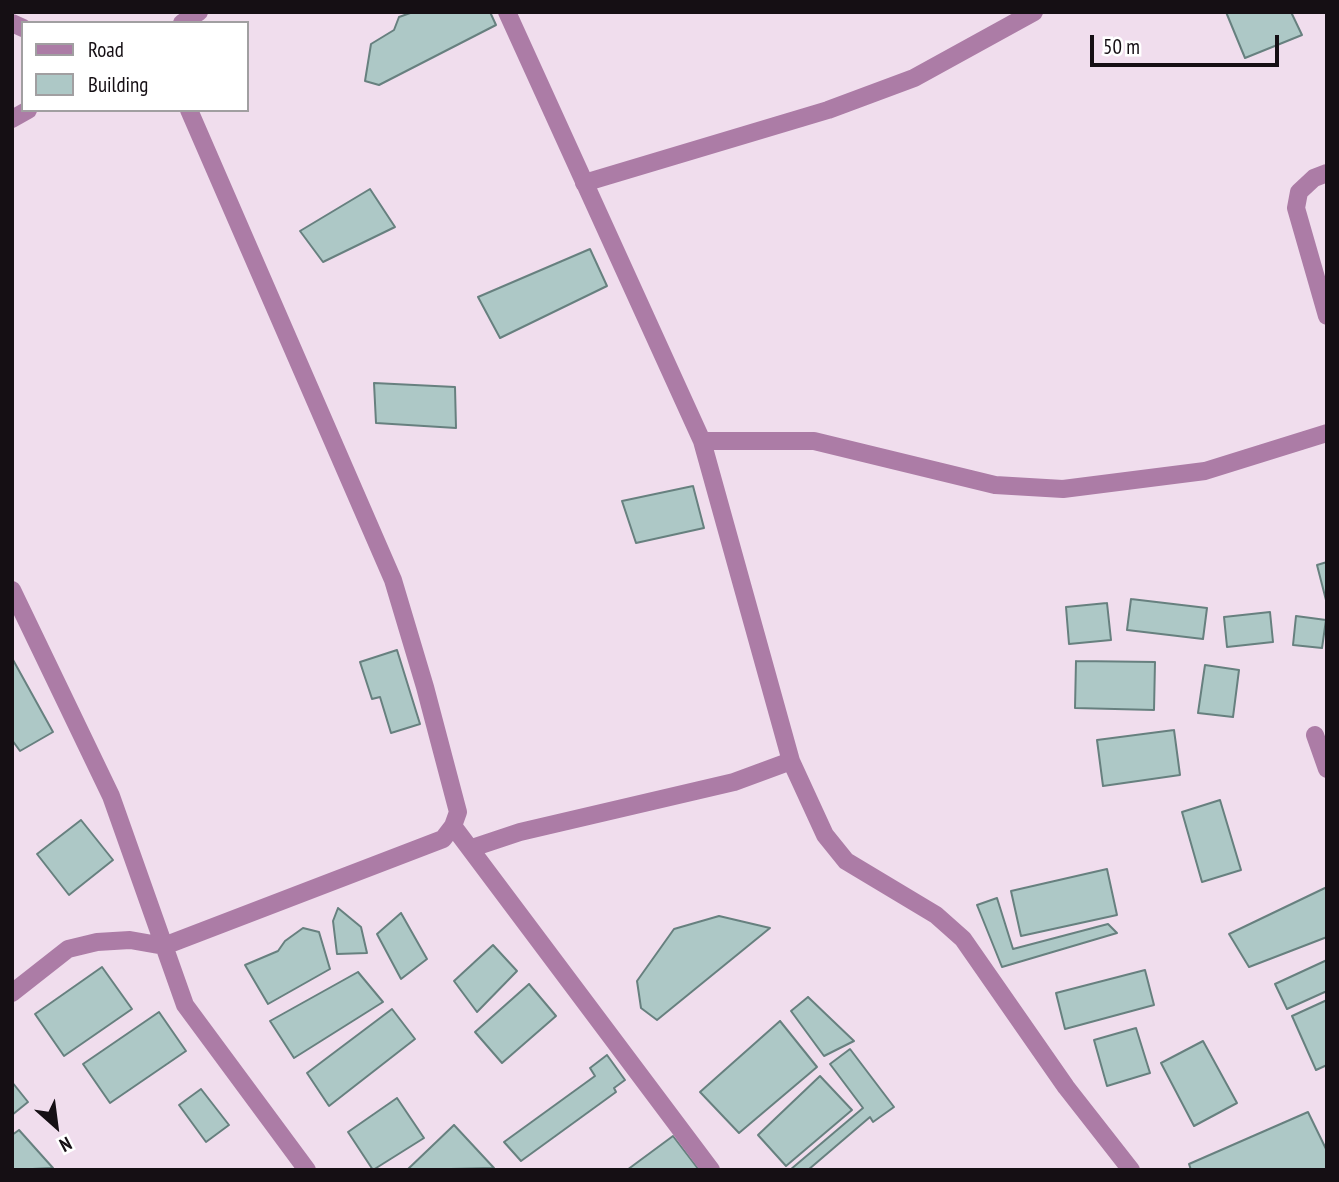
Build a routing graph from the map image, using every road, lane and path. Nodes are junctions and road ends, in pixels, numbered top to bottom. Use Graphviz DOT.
graph roads {
  1 [pos="507,12"];
  2 [pos="1034,12"];
  3 [pos="190,112"];
  4 [pos="1327,173"];
  5 [pos="584,183"];
  6 [pos="1327,316"];
  7 [pos="1327,433"];
  8 [pos="702,442"];
  9 [pos="12,590"];
  10 [pos="1315,735"];
  11 [pos="791,761"];
  12 [pos="1327,769"];
  13 [pos="453,826"];
  14 [pos="472,848"];
  15 [pos="164,946"];
  16 [pos="12,993"];
  17 [pos="307,1170"];
  18 [pos="711,1170"];
  19 [pos="1130,1170"];
  1 -- 5 [label="street"];
  2 -- 5 [label="street"];
  3 -- 13 [label="street"];
  4 -- 6 [label="street"];
  5 -- 8 [label="street"];
  7 -- 8 [label="street"];
  8 -- 11 [label="street"];
  9 -- 15 [label="street"];
  10 -- 12 [label="street"];
  11 -- 14 [label="street"];
  11 -- 19 [label="street"];
  13 -- 14 [label="street"];
  13 -- 15 [label="street"];
  14 -- 18 [label="street"];
  15 -- 16 [label="street"];
  15 -- 17 [label="street"];
}
